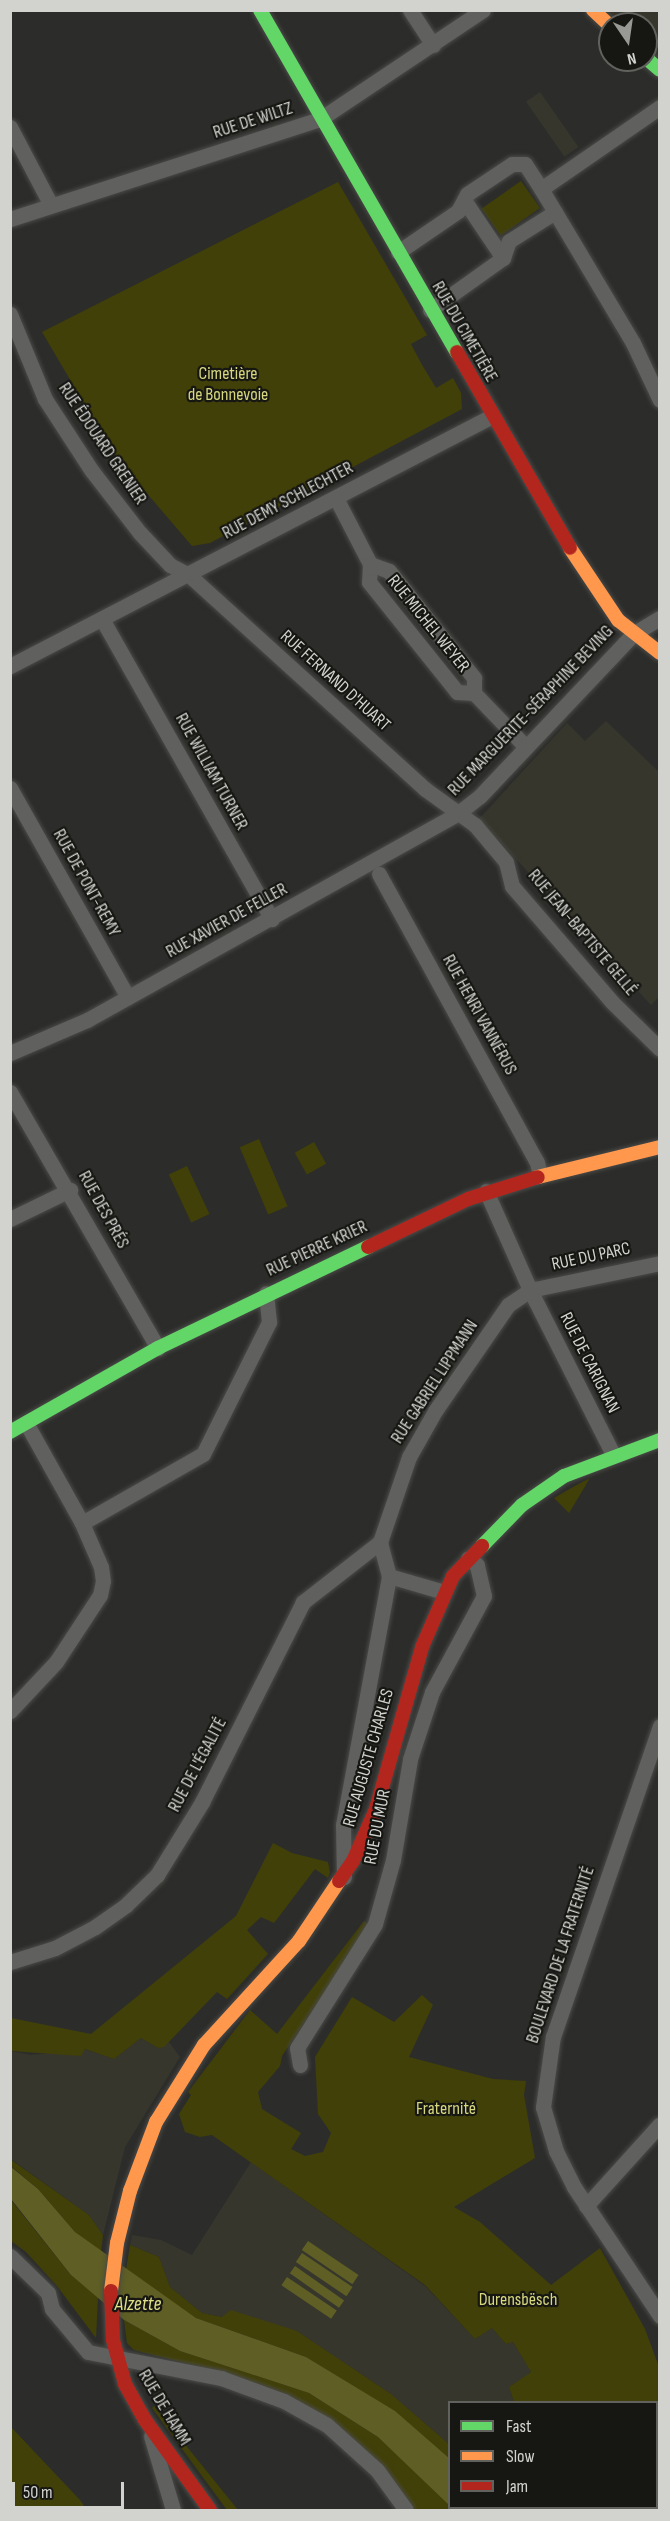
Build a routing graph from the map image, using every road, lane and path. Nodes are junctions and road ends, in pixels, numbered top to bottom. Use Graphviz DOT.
graph roads {
  1 [pos="260,10"];
  2 [pos="410,10"];
  3 [pos="483,10"];
  4 [pos="433,45"];
  5 [pos="660,107"];
  6 [pos="320,119"];
  7 [pos="10,127"];
  8 [pos="541,189"];
  9 [pos="464,200"];
  10 [pos="51,205"];
  11 [pos="555,212"];
  12 [pos="10,219"];
  13 [pos="398,252"];
  14 [pos="503,258"];
  15 [pos="430,310"];
  16 [pos="10,314"];
  17 [pos="660,400"];
  18 [pos="492,416"];
  19 [pos="336,498"];
  20 [pos="370,564"];
  21 [pos="189,575"];
  22 [pos="660,618"];
  23 [pos="102,619"];
  24 [pos="633,634"];
  25 [pos="660,653"];
  26 [pos="10,666"];
  27 [pos="474,693"];
  28 [pos="524,745"];
  29 [pos="10,788"];
  30 [pos="457,814"];
  31 [pos="380,874"];
  32 [pos="272,919"];
  33 [pos="128,997"];
  34 [pos="660,1049"];
  35 [pos="10,1053"];
  36 [pos="10,1092"];
  37 [pos="660,1147"];
  38 [pos="540,1176"];
  39 [pos="70,1190"];
  40 [pos="486,1191"];
  41 [pos="10,1219"];
  42 [pos="660,1263"];
  43 [pos="530,1290"];
  44 [pos="266,1293"];
  45 [pos="158,1348"];
  46 [pos="26,1423"];
  47 [pos="10,1432"];
  48 [pos="659,1440"];
  49 [pos="614,1454"];
  50 [pos="82,1523"];
  51 [pos="380,1542"];
  52 [pos="468,1558"];
  53 [pos="389,1576"];
  54 [pos="444,1592"];
  55 [pos="10,1711"];
  56 [pos="660,1726"];
  57 [pos="344,1878"];
  58 [pos="10,1962"];
  59 [pos="300,2065"];
  60 [pos="660,2124"];
  61 [pos="586,2206"];
  62 [pos="117,2243"];
  63 [pos="10,2256"];
  64 [pos="660,2316"];
  65 [pos="116,2357"];
  66 [pos="146,2420"];
  67 [pos="174,2511"];
  68 [pos="210,2511"];
  69 [pos="406,2511"];
  1 -- 6 [label="main road, RUE DU CIMETIÈRE"];
  2 -- 4 [label="street"];
  3 -- 4 [label="street, RUE DE WILTZ"];
  4 -- 6 [label="street, RUE DE WILTZ"];
  5 -- 8 [label="street"];
  6 -- 10 [label="street, RUE DE WILTZ"];
  6 -- 13 [label="main road, RUE DU CIMETIÈRE"];
  7 -- 10 [label="street"];
  8 -- 9 [label="street"];
  8 -- 11 [label="street"];
  9 -- 13 [label="street"];
  9 -- 14 [label="street"];
  10 -- 12 [label="street, RUE DE WILTZ"];
  11 -- 14 [label="street"];
  11 -- 17 [label="street"];
  13 -- 15 [label="main road, RUE DU CIMETIÈRE"];
  14 -- 15 [label="street"];
  15 -- 18 [label="main road, RUE DU CIMETIÈRE"];
  16 -- 21 [label="street, RUE ÉDOUARD GRENIER"];
  18 -- 19 [label="street, RUE DEMY SCHLECHTER"];
  18 -- 24 [label="main road, RUE DU CIMETIÈRE"];
  19 -- 20 [label="street, RUE MICHEL WEYER"];
  19 -- 21 [label="street, RUE DEMY SCHLECHTER"];
  20 -- 27 [label="street, RUE MICHEL WEYER"];
  20 -- 27 [label="street, RUE MICHEL WEYER"];
  21 -- 23 [label="street, RUE DEMY SCHLECHTER"];
  21 -- 30 [label="street, RUE FERNAND D'HUART"];
  22 -- 24 [label="street, RUE MARGUERITE-SÉRAPHINE BEVING"];
  23 -- 26 [label="street, RUE DEMY SCHLECHTER"];
  23 -- 32 [label="street, RUE WILLIAM TURNER"];
  24 -- 25 [label="main road, RUE DU CIMETIÈRE"];
  24 -- 28 [label="street, RUE MARGUERITE-SÉRAPHINE BEVING"];
  27 -- 28 [label="street, RUE MICHEL WEYER"];
  28 -- 30 [label="street, RUE MARGUERITE-SÉRAPHINE BEVING"];
  29 -- 33 [label="street, RUE DE PONT-REMY"];
  30 -- 32 [label="street, RUE XAVIER DE FELLER"];
  30 -- 34 [label="street, RUE JEAN-BAPTISTE GELLÉ"];
  31 -- 38 [label="street, RUE HENRI VANNÉRUS"];
  32 -- 33 [label="street, RUE XAVIER DE FELLER"];
  33 -- 35 [label="street, RUE XAVIER DE FELLER"];
  36 -- 39 [label="street, RUE DES PRÉS"];
  37 -- 38 [label="main road, RUE PIERRE KRIER"];
  38 -- 40 [label="main road, RUE PIERRE KRIER"];
  39 -- 41 [label="street"];
  39 -- 45 [label="street, RUE DES PRÉS"];
  40 -- 43 [label="street, RUE DE CARIGNAN"];
  40 -- 44 [label="main road, RUE PIERRE KRIER"];
  42 -- 43 [label="street, RUE DU PARC"];
  43 -- 49 [label="street, RUE DE CARIGNAN"];
  43 -- 51 [label="street, RUE GABRIEL LIPPMANN"];
  44 -- 45 [label="main road, RUE PIERRE KRIER"];
  44 -- 50 [label="street"];
  45 -- 46 [label="main road, RUE PIERRE KRIER"];
  46 -- 47 [label="main road, RUE PIERRE KRIER"];
  46 -- 50 [label="street"];
  48 -- 49 [label="main road, RUE AUGUSTE CHARLES"];
  49 -- 52 [label="main road, RUE AUGUSTE CHARLES"];
  50 -- 55 [label="street"];
  51 -- 53 [label="street"];
  51 -- 58 [label="street, RUE DE L'ÉGALITÉ"];
  52 -- 54 [label="main road, RUE AUGUSTE CHARLES"];
  52 -- 59 [label="street, RUE DU MUR"];
  53 -- 54 [label="street"];
  53 -- 57 [label="street"];
  54 -- 57 [label="main road, RUE AUGUSTE CHARLES"];
  56 -- 61 [label="street, BOULEVARD DE LA FRATERNITÉ"];
  57 -- 62 [label="main road, RUE AUGUSTE CHARLES"];
  60 -- 61 [label="street"];
  61 -- 64 [label="street, BOULEVARD DE LA FRATERNITÉ"];
  62 -- 65 [label="main road, RUE DE HAMM"];
  63 -- 65 [label="street"];
  65 -- 66 [label="main road, RUE DE HAMM"];
  65 -- 69 [label="street"];
  66 -- 67 [label="street"];
  66 -- 68 [label="main road, RUE DE HAMM"];
}
